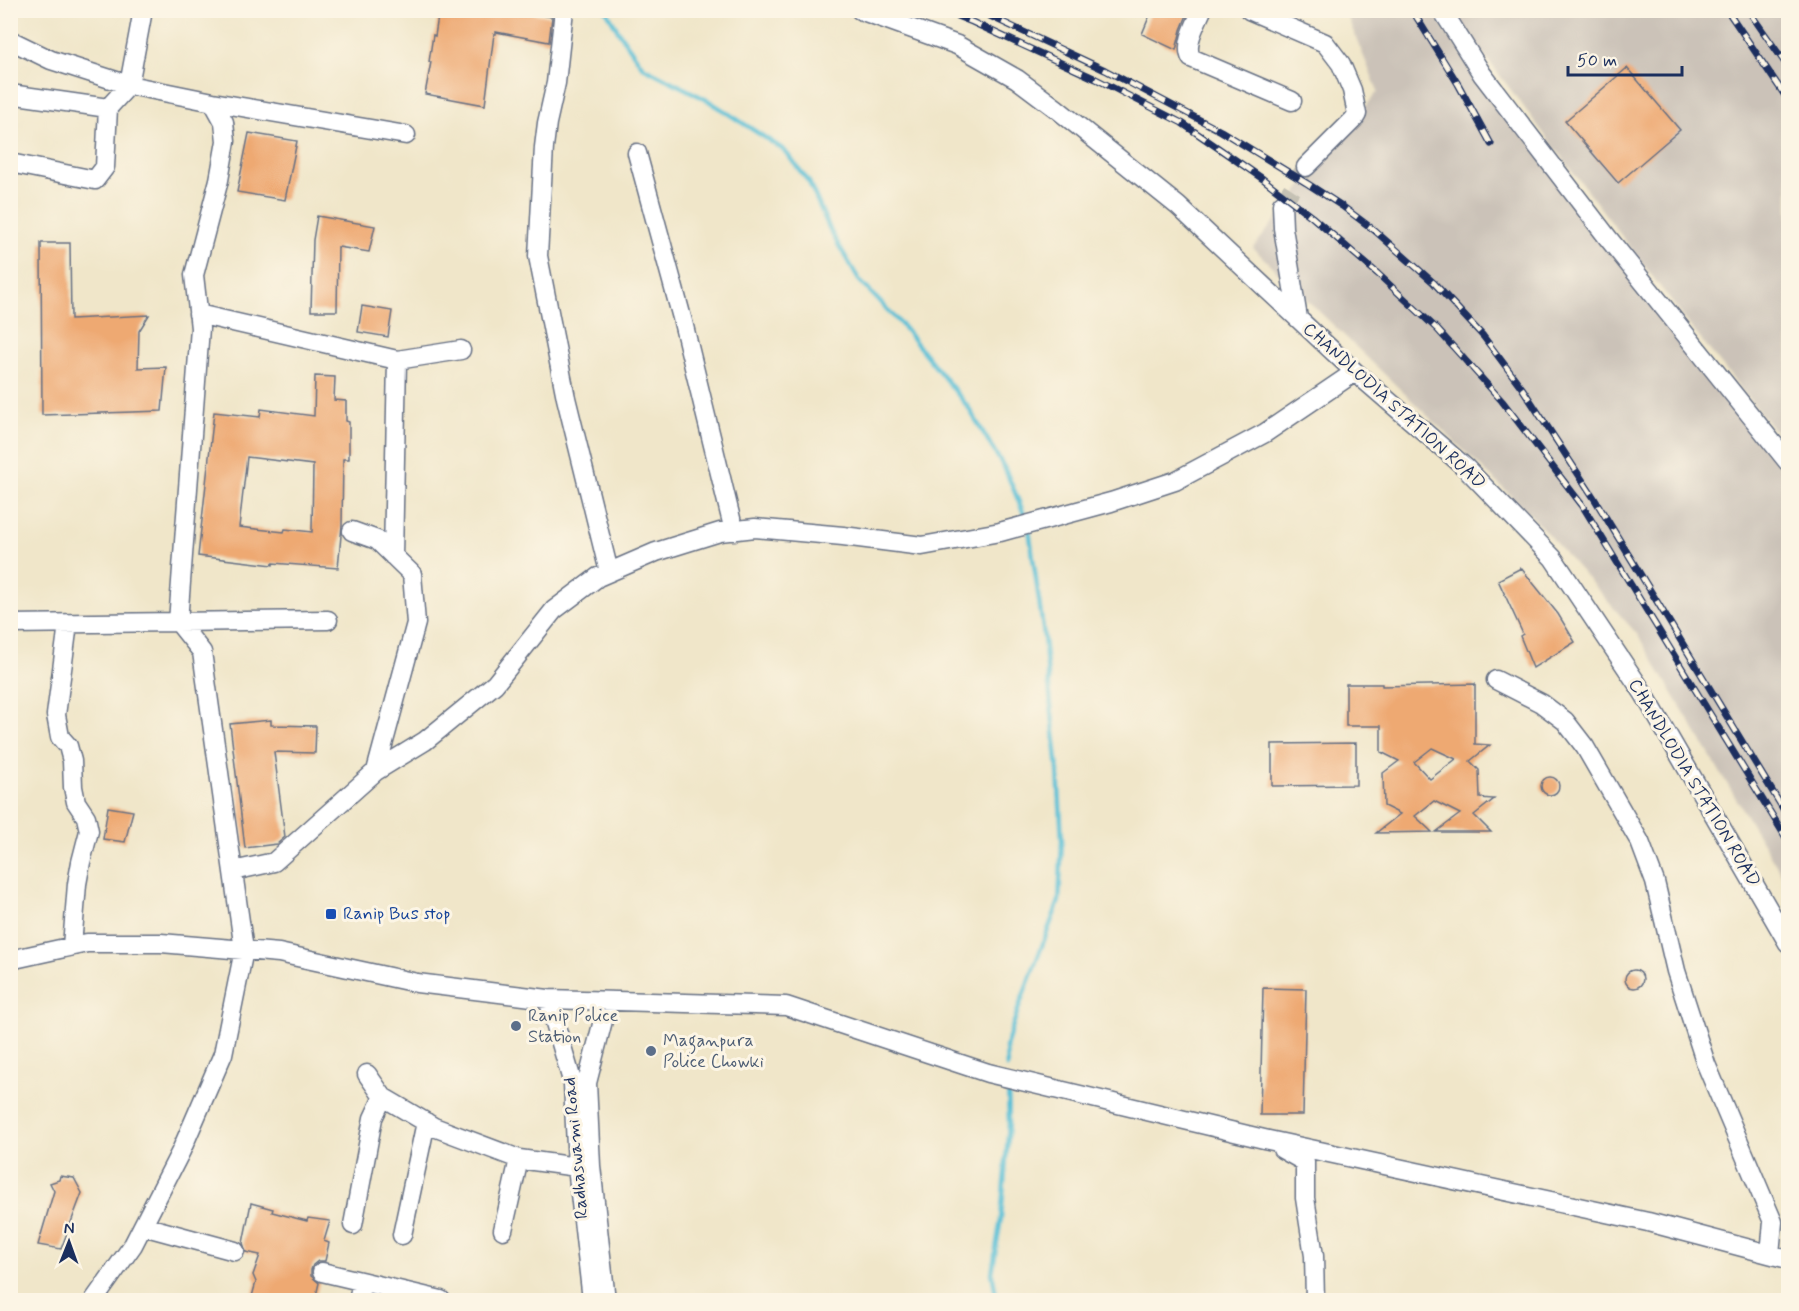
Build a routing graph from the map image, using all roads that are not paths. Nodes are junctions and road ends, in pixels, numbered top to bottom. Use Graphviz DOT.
graph roads {
  1 [pos="143,10"];
  2 [pos="564,10"];
  3 [pos="860,10"];
  4 [pos="1202,10"];
  5 [pos="1249,10"];
  6 [pos="1442,10"];
  7 [pos="10,40"];
  8 [pos="129,85"];
  9 [pos="10,94"];
  10 [pos="1292,101"];
  11 [pos="213,102"];
  12 [pos="108,108"];
  13 [pos="406,135"];
  14 [pos="637,153"];
  15 [pos="10,163"];
  16 [pos="1306,167"];
  17 [pos="1282,204"];
  18 [pos="198,314"];
  19 [pos="1298,318"];
  20 [pos="461,350"];
  21 [pos="397,360"];
  22 [pos="1354,372"];
  23 [pos="1788,462"];
  24 [pos="352,531"];
  25 [pos="734,531"];
  26 [pos="393,555"];
  27 [pos="609,572"];
  28 [pos="328,620"];
  29 [pos="178,622"];
  30 [pos="10,624"];
  31 [pos="68,624"];
  32 [pos="1496,680"];
  33 [pos="376,771"];
  34 [pos="233,871"];
  35 [pos="1788,943"];
  36 [pos="72,946"];
  37 [pos="244,950"];
  38 [pos="10,960"];
  39 [pos="548,999"];
  40 [pos="608,1001"];
  41 [pos="367,1074"];
  42 [pos="383,1097"];
  43 [pos="426,1122"];
  44 [pos="1264,1139"];
  45 [pos="519,1160"];
  46 [pos="577,1167"];
  47 [pos="353,1225"];
  48 [pos="142,1226"];
  49 [pos="503,1230"];
  50 [pos="402,1235"];
  51 [pos="235,1251"];
  52 [pos="1770,1254"];
  53 [pos="1788,1260"];
  54 [pos="322,1272"];
  55 [pos="362,1282"];
  56 [pos="94,1300"];
  57 [pos="358,1300"];
  58 [pos="441,1300"];
  59 [pos="592,1300"];
  60 [pos="606,1300"];
  61 [pos="1315,1300"];
  1 -- 8 [label="street"];
  2 -- 27 [label="street"];
  3 -- 19 [label="street, CHANDLODIA STATION ROAD"];
  4 -- 10 [label="street"];
  5 -- 16 [label="street"];
  6 -- 23 [label="street"];
  7 -- 8 [label="street"];
  8 -- 11 [label="street"];
  8 -- 12 [label="street"];
  9 -- 12 [label="street"];
  11 -- 13 [label="street"];
  11 -- 18 [label="street"];
  12 -- 15 [label="street"];
  14 -- 25 [label="street"];
  17 -- 19 [label="street"];
  18 -- 21 [label="street"];
  18 -- 29 [label="street"];
  19 -- 22 [label="street, CHANDLODIA STATION ROAD"];
  20 -- 21 [label="street"];
  21 -- 26 [label="street"];
  22 -- 25 [label="street"];
  22 -- 35 [label="street, CHANDLODIA STATION ROAD"];
  24 -- 26 [label="street"];
  25 -- 27 [label="street"];
  26 -- 33 [label="street"];
  27 -- 33 [label="street"];
  28 -- 29 [label="street"];
  29 -- 31 [label="street"];
  29 -- 34 [label="street"];
  30 -- 31 [label="street"];
  31 -- 36 [label="street"];
  32 -- 52 [label="street"];
  33 -- 34 [label="street"];
  34 -- 37 [label="street"];
  36 -- 37 [label="street"];
  36 -- 38 [label="street"];
  37 -- 39 [label="street"];
  37 -- 48 [label="street"];
  39 -- 40 [label="street"];
  39 -- 46 [label="street, Radhaswami Road"];
  40 -- 44 [label="street"];
  40 -- 60 [label="street, Radhaswami Road"];
  41 -- 42 [label="street"];
  42 -- 43 [label="street"];
  42 -- 47 [label="street"];
  43 -- 45 [label="street"];
  43 -- 50 [label="street"];
  44 -- 52 [label="street"];
  44 -- 61 [label="street"];
  45 -- 46 [label="street"];
  45 -- 49 [label="street"];
  46 -- 59 [label="street, Radhaswami Road"];
  48 -- 51 [label="street"];
  48 -- 56 [label="street"];
  52 -- 53 [label="street"];
  54 -- 55 [label="street"];
  55 -- 57 [label="street"];
  55 -- 58 [label="street"];
}
